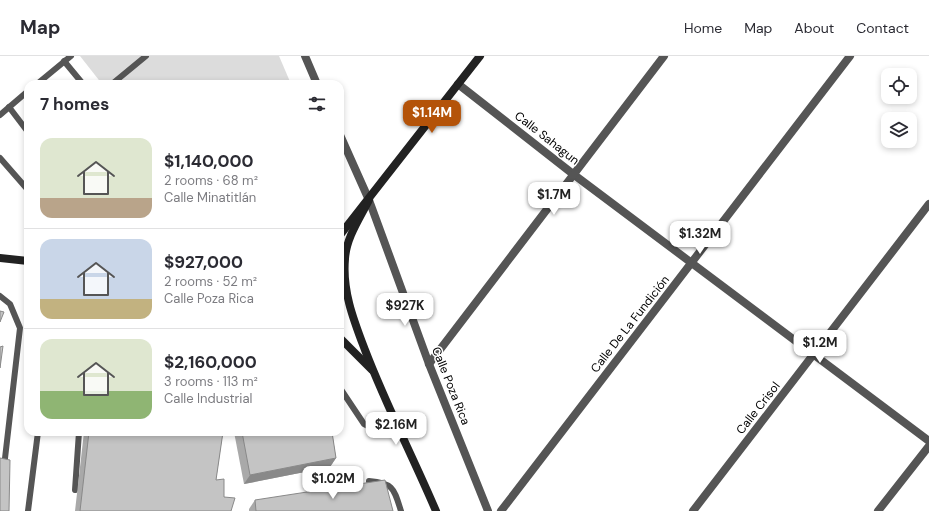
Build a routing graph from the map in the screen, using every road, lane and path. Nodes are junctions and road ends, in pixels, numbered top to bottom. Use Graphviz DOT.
graph roads {
  1 [pos="71,56"];
  2 [pos="146,56"];
  3 [pos="305,56"];
  4 [pos="480,56"];
  5 [pos="664,56"];
  6 [pos="850,56"];
  7 [pos="64,61"];
  8 [pos="42,80"];
  9 [pos="80,80"];
  10 [pos="117,80"];
  11 [pos="315,80"];
  12 [pos="458,84"];
  13 [pos="24,94"];
  14 [pos="9,107"];
  15 [pos="0,115"];
  16 [pos="24,127"];
  17 [pos="344,144"];
  18 [pos="0,158"];
  19 [pos="573,174"];
  20 [pos="24,185"];
  21 [pos="369,200"];
  22 [pos="929,204"];
  23 [pos="344,230"];
  24 [pos="0,258"];
  25 [pos="24,261"];
  26 [pos="693,262"];
  27 [pos="0,296"];
  28 [pos="344,342"];
  29 [pos="814,356"];
  30 [pos="429,364"];
  31 [pos="374,372"];
  32 [pos="344,394"];
  33 [pos="398,426"];
  34 [pos="37,436"];
  35 [pos="79,436"];
  36 [pos="929,441"];
  37 [pos="929,446"];
  38 [pos="4,469"];
  39 [pos="369,481"];
  40 [pos="75,490"];
  41 [pos="28,511"];
  42 [pos="401,511"];
  43 [pos="436,511"];
  44 [pos="488,511"];
  45 [pos="501,511"];
  46 [pos="692,511"];
  47 [pos="878,511"];
  1 -- 7 [label="lane"];
  2 -- 10 [label="lane"];
  3 -- 11 [label="street"];
  4 -- 12 [label="main road"];
  5 -- 19 [label="street"];
  6 -- 26 [label="street, Calle De La Fundición"];
  7 -- 8 [label="lane"];
  7 -- 9 [label="lane"];
  12 -- 19 [label="street, Calle Sahagun"];
  12 -- 21 [label="main road"];
  13 -- 14 [label="lane"];
  14 -- 15 [label="lane"];
  14 -- 16 [label="lane"];
  17 -- 21 [label="street, Calle Poza Rica"];
  18 -- 20 [label="lane"];
  19 -- 26 [label="street, Calle Sahagun"];
  19 -- 30 [label="street"];
  21 -- 23 [label="main road"];
  21 -- 30 [label="street, Calle Poza Rica"];
  21 -- 31 [label="main road"];
  22 -- 29 [label="street, Calle Crisol"];
  24 -- 25 [label="main road"];
  26 -- 29 [label="street, Calle Sahagun"];
  26 -- 45 [label="street, Calle De La Fundición"];
  27 -- 38 [label="lane"];
  28 -- 31 [label="main road"];
  29 -- 36 [label="street, Calle Sahagun"];
  29 -- 46 [label="street, Calle Crisol"];
  30 -- 44 [label="street, Calle Poza Rica"];
  31 -- 33 [label="main road"];
  32 -- 33 [label="lane"];
  33 -- 43 [label="main road"];
  34 -- 41 [label="lane"];
  35 -- 40 [label="lane"];
  37 -- 47 [label="street"];
  39 -- 42 [label="lane"];
}
